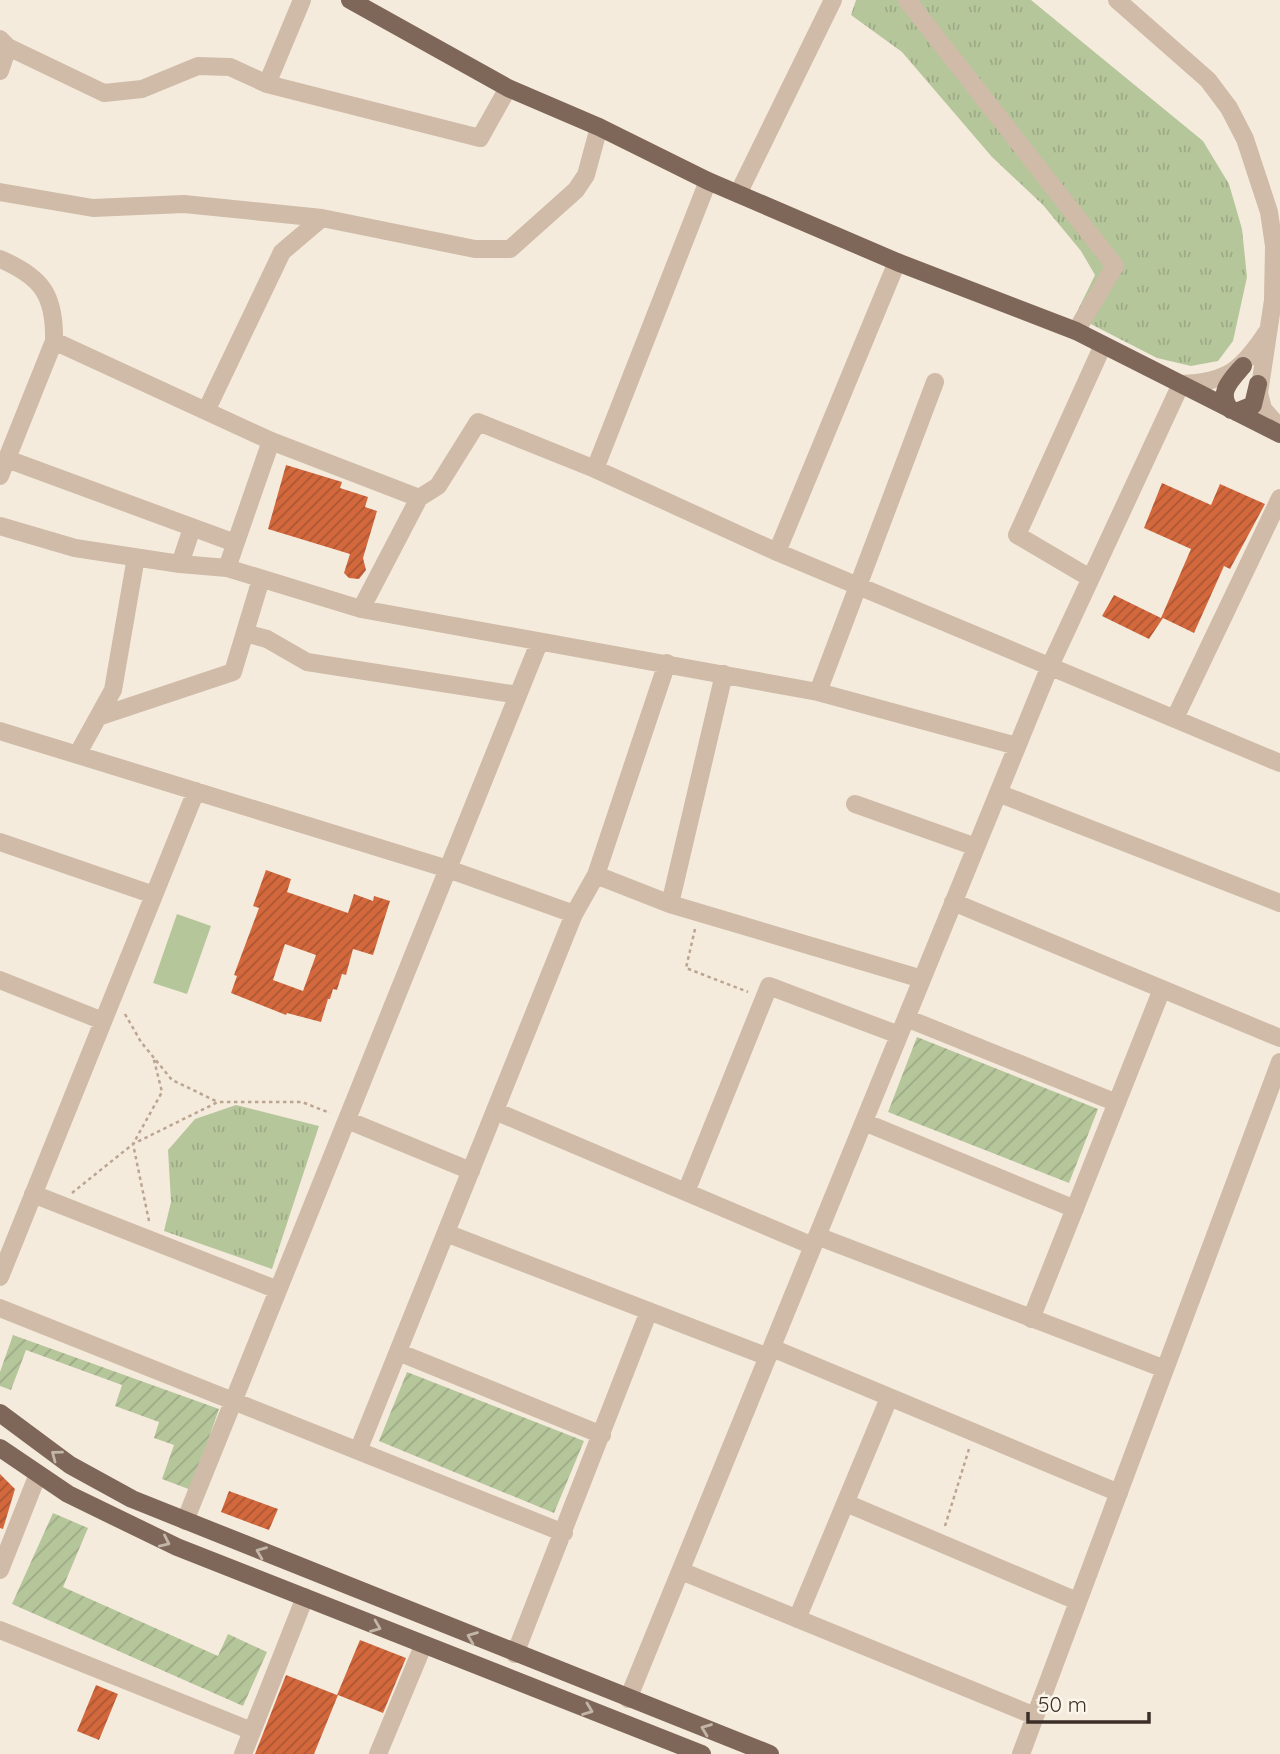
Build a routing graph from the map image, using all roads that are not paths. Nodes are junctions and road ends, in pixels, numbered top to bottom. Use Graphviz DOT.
graph roads {
  1 [pos="302,0"];
  2 [pos="350,0"];
  3 [pos="833,0"];
  4 [pos="907,0"];
  5 [pos="1117,0"];
  6 [pos="4,43"];
  7 [pos="0,71"];
  8 [pos="267,84"];
  9 [pos="508,88"];
  10 [pos="599,127"];
  11 [pos="708,181"];
  12 [pos="0,192"];
  13 [pos="738,194"];
  14 [pos="322,218"];
  15 [pos="0,259"];
  16 [pos="897,262"];
  17 [pos="1278,277"];
  18 [pos="1076,331"];
  19 [pos="1267,332"];
  20 [pos="54,341"];
  21 [pos="1104,345"];
  22 [pos="1242,366"];
  23 [pos="935,382"];
  24 [pos="1181,384"];
  25 [pos="1258,384"];
  26 [pos="205,411"];
  27 [pos="1234,411"];
  28 [pos="1280,428"];
  29 [pos="1280,434"];
  30 [pos="271,440"];
  31 [pos="3,467"];
  32 [pos="595,469"];
  33 [pos="419,498"];
  34 [pos="1280,498"];
  35 [pos="0,526"];
  36 [pos="192,528"];
  37 [pos="235,543"];
  38 [pos="777,552"];
  39 [pos="136,557"];
  40 [pos="180,564"];
  41 [pos="227,568"];
  42 [pos="1090,578"];
  43 [pos="261,579"];
  44 [pos="857,584"];
  45 [pos="361,609"];
  46 [pos="245,633"];
  47 [pos="539,643"];
  48 [pos="667,663"];
  49 [pos="1050,666"];
  50 [pos="724,674"];
  51 [pos="818,692"];
  52 [pos="518,695"];
  53 [pos="97,717"];
  54 [pos="1175,718"];
  55 [pos="0,731"];
  56 [pos="1017,746"];
  57 [pos="77,755"];
  58 [pos="1280,763"];
  59 [pos="196,792"];
  60 [pos="998,793"];
  61 [pos="855,804"];
  62 [pos="0,842"];
  63 [pos="976,847"];
  64 [pos="448,869"];
  65 [pos="596,875"];
  66 [pos="155,895"];
  67 [pos="953,902"];
  68 [pos="1280,903"];
  69 [pos="670,904"];
  70 [pos="574,914"];
  71 [pos="922,979"];
  72 [pos="0,980"];
  73 [pos="1162,989"];
  74 [pos="906,1018"];
  75 [pos="103,1021"];
  76 [pos="900,1035"];
  77 [pos="1280,1038"];
  78 [pos="1280,1062"];
  79 [pos="1117,1102"];
  80 [pos="495,1111"];
  81 [pos="346,1119"];
  82 [pos="864,1122"];
  83 [pos="471,1171"];
  84 [pos="686,1192"];
  85 [pos="33,1194"];
  86 [pos="1075,1209"];
  87 [pos="446,1233"];
  88 [pos="815,1241"];
  89 [pos="0,1277"];
  90 [pos="278,1290"];
  91 [pos="0,1308"];
  92 [pos="649,1311"];
  93 [pos="1031,1319"];
  94 [pos="398,1352"];
  95 [pos="770,1352"];
  96 [pos="1165,1369"];
  97 [pos="889,1398"];
  98 [pos="233,1401"];
  99 [pos="0,1413"];
  100 [pos="602,1434"];
  101 [pos="0,1448"];
  102 [pos="358,1451"];
  103 [pos="38,1474"];
  104 [pos="1119,1493"];
  105 [pos="132,1499"];
  106 [pos="846,1503"];
  107 [pos="185,1521"];
  108 [pos="123,1522"];
  109 [pos="564,1532"];
  110 [pos="0,1570"];
  111 [pos="681,1571"];
  112 [pos="305,1597"];
  113 [pos="1077,1601"];
  114 [pos="797,1619"];
  115 [pos="0,1630"];
  116 [pos="423,1646"];
  117 [pos="515,1654"];
  118 [pos="628,1699"];
  119 [pos="1035,1716"];
  120 [pos="252,1731"];
  121 [pos="243,1754"];
  122 [pos="378,1754"];
  123 [pos="702,1754"];
  124 [pos="770,1754"];
  125 [pos="1021,1754"];
  1 -- 8 [label="street"];
  2 -- 9 [label="main road"];
  3 -- 13 [label="street"];
  4 -- 18 [label="street"];
  5 -- 17 [label="street"];
  6 -- 7 [label="street"];
  6 -- 8 [label="street"];
  8 -- 9 [label="street"];
  9 -- 10 [label="main road"];
  10 -- 11 [label="main road"];
  10 -- 14 [label="street"];
  11 -- 13 [label="main road"];
  11 -- 32 [label="street"];
  12 -- 14 [label="street"];
  13 -- 16 [label="main road"];
  14 -- 26 [label="street"];
  15 -- 20 [label="street"];
  16 -- 18 [label="main road"];
  16 -- 38 [label="street"];
  17 -- 19 [label="street"];
  18 -- 21 [label="main road"];
  19 -- 22 [label="street"];
  19 -- 25 [label="street"];
  20 -- 26 [label="street"];
  20 -- 31 [label="street"];
  21 -- 24 [label="main road"];
  21 -- 42 [label="street"];
  22 -- 24 [label="street"];
  22 -- 27 [label="main road"];
  23 -- 44 [label="street"];
  24 -- 27 [label="main road"];
  24 -- 42 [label="street"];
  25 -- 27 [label="main road"];
  25 -- 28 [label="street"];
  26 -- 30 [label="street"];
  27 -- 29 [label="main road"];
  30 -- 33 [label="street"];
  30 -- 37 [label="street"];
  31 -- 36 [label="street"];
  32 -- 33 [label="street"];
  32 -- 38 [label="street"];
  33 -- 45 [label="street"];
  34 -- 54 [label="street"];
  35 -- 39 [label="street"];
  36 -- 37 [label="street"];
  36 -- 40 [label="street"];
  37 -- 41 [label="street"];
  38 -- 44 [label="street"];
  39 -- 40 [label="street"];
  39 -- 53 [label="street"];
  40 -- 41 [label="street"];
  41 -- 43 [label="street"];
  42 -- 49 [label="street"];
  43 -- 45 [label="street"];
  43 -- 46 [label="street"];
  44 -- 49 [label="street"];
  44 -- 51 [label="street"];
  45 -- 47 [label="street"];
  46 -- 52 [label="street"];
  46 -- 53 [label="street"];
  47 -- 48 [label="street"];
  47 -- 52 [label="street"];
  48 -- 50 [label="street"];
  48 -- 65 [label="street"];
  49 -- 54 [label="street"];
  49 -- 56 [label="street"];
  50 -- 51 [label="street"];
  50 -- 69 [label="street"];
  51 -- 56 [label="street"];
  52 -- 64 [label="street"];
  53 -- 57 [label="street"];
  54 -- 58 [label="street"];
  55 -- 57 [label="street"];
  56 -- 60 [label="street"];
  57 -- 59 [label="street"];
  59 -- 64 [label="street"];
  59 -- 66 [label="street"];
  60 -- 63 [label="street"];
  60 -- 68 [label="street"];
  61 -- 63 [label="street"];
  62 -- 66 [label="street"];
  63 -- 67 [label="street"];
  64 -- 70 [label="street"];
  64 -- 81 [label="street"];
  65 -- 69 [label="street"];
  65 -- 70 [label="street"];
  66 -- 75 [label="street"];
  67 -- 71 [label="street"];
  67 -- 73 [label="street"];
  69 -- 71 [label="street"];
  70 -- 80 [label="street"];
  71 -- 74 [label="street"];
  72 -- 75 [label="street"];
  73 -- 77 [label="street"];
  73 -- 79 [label="street"];
  74 -- 76 [label="street"];
  74 -- 79 [label="street"];
  75 -- 85 [label="street"];
  76 -- 82 [label="street"];
  76 -- 84 [label="street"];
  78 -- 96 [label="street"];
  79 -- 86 [label="street"];
  80 -- 83 [label="street"];
  80 -- 84 [label="street"];
  81 -- 83 [label="street"];
  81 -- 90 [label="street"];
  82 -- 86 [label="street"];
  82 -- 88 [label="street"];
  83 -- 87 [label="street"];
  84 -- 88 [label="street"];
  85 -- 89 [label="street"];
  85 -- 90 [label="street"];
  86 -- 93 [label="street"];
  87 -- 92 [label="street"];
  87 -- 94 [label="street"];
  88 -- 93 [label="street"];
  88 -- 95 [label="street"];
  90 -- 98 [label="street"];
  91 -- 98 [label="street"];
  92 -- 95 [label="street"];
  92 -- 100 [label="street"];
  93 -- 96 [label="street"];
  94 -- 100 [label="street"];
  94 -- 102 [label="street"];
  95 -- 97 [label="street"];
  95 -- 111 [label="street"];
  96 -- 104 [label="street"];
  97 -- 104 [label="street"];
  97 -- 106 [label="street"];
  98 -- 102 [label="street"];
  98 -- 107 [label="street"];
  105 -- 99 [label="main road, one-way"];
  100 -- 109 [label="street"];
  101 -- 103 [label="main road"];
  102 -- 109 [label="street"];
  103 -- 108 [label="main road"];
  103 -- 110 [label="street"];
  104 -- 113 [label="street"];
  105 -- 107 [label="main road"];
  105 -- 108 [label="main road"];
  106 -- 113 [label="street"];
  106 -- 114 [label="street"];
  117 -- 107 [label="main road, one-way"];
  108 -- 112 [label="main road, one-way"];
  109 -- 117 [label="street"];
  111 -- 114 [label="street"];
  111 -- 118 [label="street"];
  112 -- 116 [label="main road, one-way"];
  112 -- 120 [label="street"];
  113 -- 119 [label="street"];
  114 -- 119 [label="street"];
  115 -- 120 [label="street"];
  116 -- 122 [label="street"];
  116 -- 123 [label="main road, one-way"];
  117 -- 118 [label="main road"];
  124 -- 118 [label="main road, one-way"];
  119 -- 125 [label="street"];
  120 -- 121 [label="street"];
}
